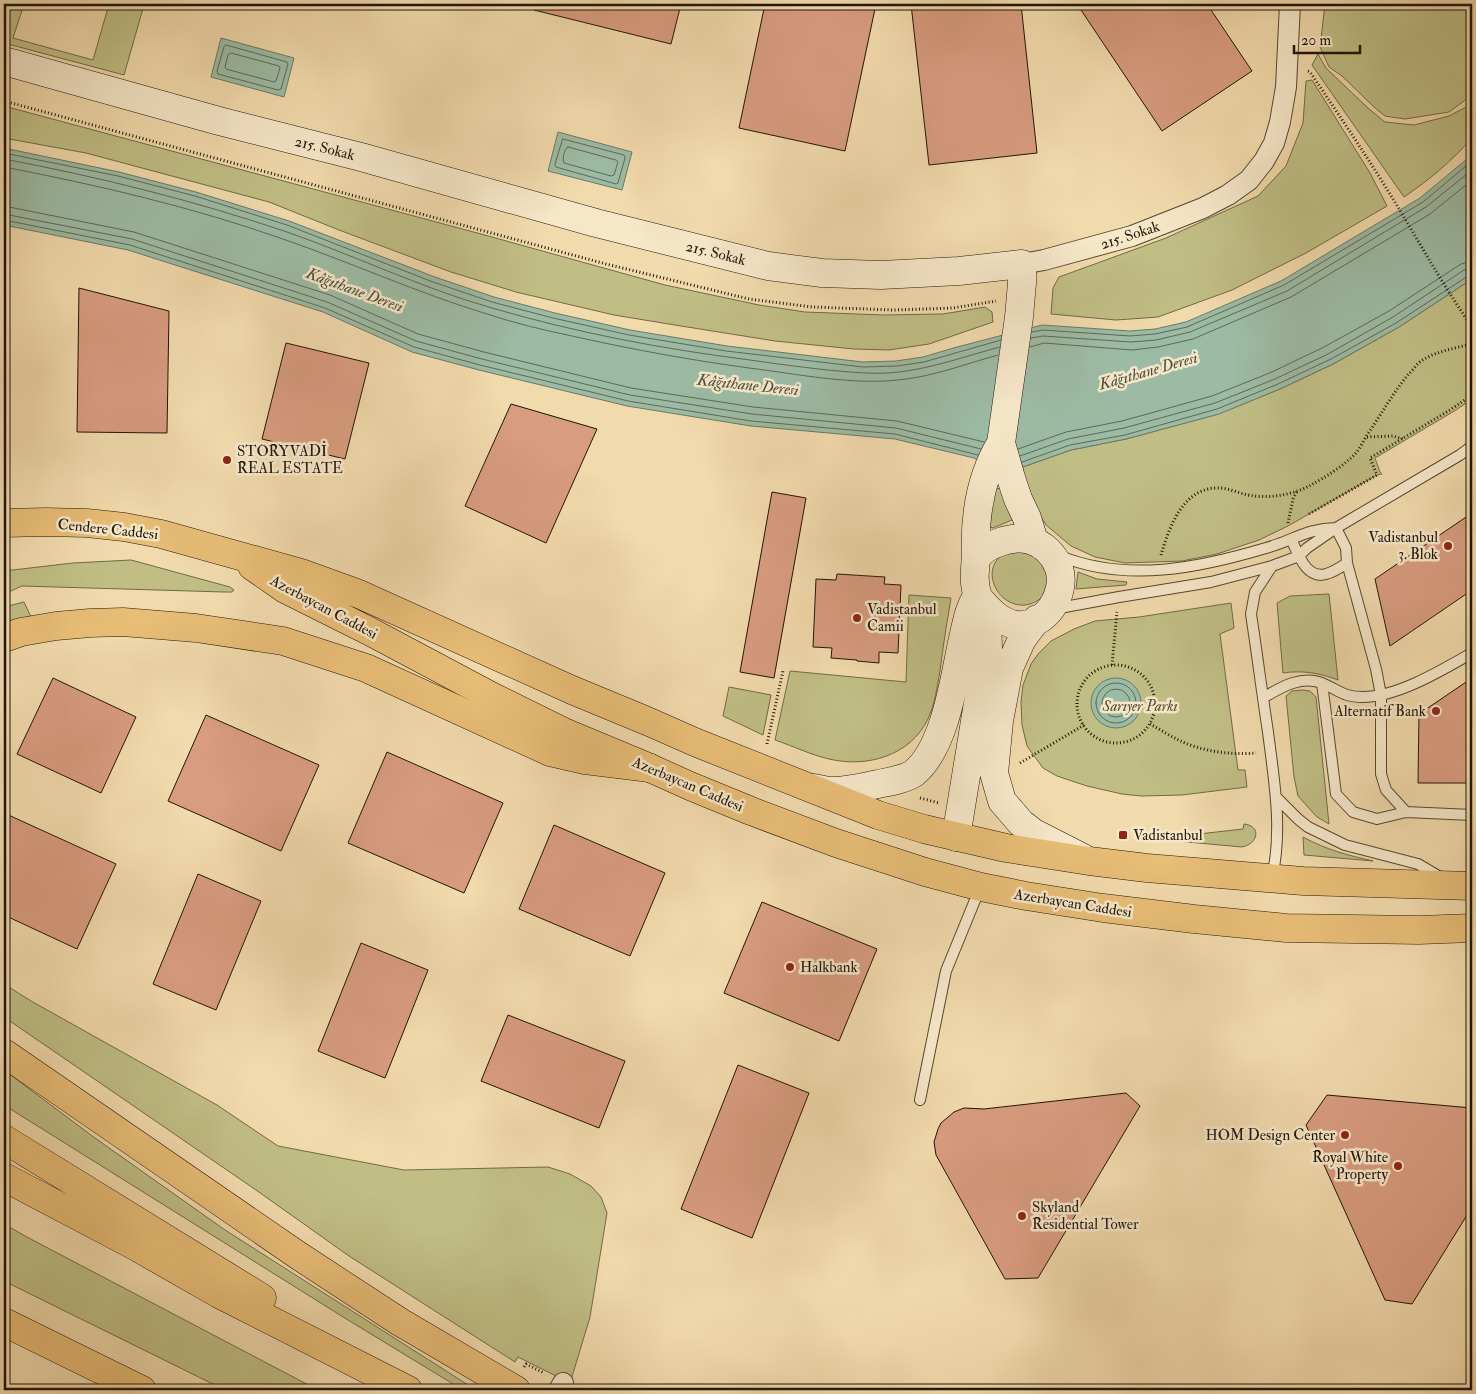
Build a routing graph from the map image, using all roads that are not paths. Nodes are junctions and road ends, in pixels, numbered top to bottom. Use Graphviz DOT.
graph roads {
  1 [pos="1290,4"];
  2 [pos="4,61"];
  3 [pos="4,79"];
  4 [pos="1022,273"];
  5 [pos="1001,443"];
  6 [pos="1472,446"];
  7 [pos="4,523"];
  8 [pos="1336,528"];
  9 [pos="1291,539"];
  10 [pos="1042,547"];
  11 [pos="239,556"];
  12 [pos="1299,556"];
  13 [pos="976,560"];
  14 [pos="1347,563"];
  15 [pos="1272,566"];
  16 [pos="978,596"];
  17 [pos="1044,615"];
  18 [pos="4,638"];
  19 [pos="1472,653"];
  20 [pos="1322,683"];
  21 [pos="1381,695"];
  22 [pos="1263,698"];
  23 [pos="650,768"];
  24 [pos="812,788"];
  25 [pos="1276,797"];
  26 [pos="1406,812"];
  27 [pos="1472,815"];
  28 [pos="956,836"];
  29 [pos="1089,861"];
  30 [pos="1272,878"];
  31 [pos="1463,886"];
  32 [pos="981,888"];
  33 [pos="1472,928"];
  34 [pos="4,1053"];
  35 [pos="920,1100"];
  36 [pos="4,1139"];
  37 [pos="4,1177"];
  38 [pos="4,1322"];
  39 [pos="397,1385"];
  40 [pos="142,1390"];
  41 [pos="516,1390"];
  1 -- 4 [label="street, 215. Sokak"];
  2 -- 4 [label="street, 215. Sokak"];
  3 -- 4 [label="street, 215. Sokak"];
  4 -- 5 [label="street"];
  5 -- 10 [label="street"];
  5 -- 13 [label="street"];
  6 -- 8 [label="lane"];
  7 -- 11 [label="main road, Cendere Caddesi"];
  8 -- 9 [label="lane"];
  8 -- 12 [label="lane"];
  8 -- 14 [label="lane"];
  9 -- 10 [label="lane"];
  9 -- 12 [label="lane"];
  10 -- 13 [label="street"];
  10 -- 17 [label="street"];
  11 -- 23 [label="main road, Azerbaycan Caddesi"];
  11 -- 24 [label="main road, Azerbaycan Caddesi"];
  12 -- 14 [label="lane"];
  12 -- 15 [label="lane"];
  13 -- 16 [label="street"];
  14 -- 21 [label="lane"];
  15 -- 17 [label="lane"];
  15 -- 22 [label="lane"];
  16 -- 17 [label="street"];
  16 -- 24 [label="street"];
  16 -- 28 [label="street"];
  17 -- 29 [label="street"];
  18 -- 23 [label="main road"];
  19 -- 21 [label="lane"];
  20 -- 21 [label="lane"];
  20 -- 22 [label="lane"];
  20 -- 26 [label="lane"];
  21 -- 26 [label="lane"];
  22 -- 25 [label="lane"];
  23 -- 32 [label="main road, Azerbaycan Caddesi"];
  24 -- 28 [label="main road, Azerbaycan Caddesi"];
  25 -- 30 [label="lane"];
  25 -- 31 [label="lane"];
  26 -- 27 [label="lane"];
  28 -- 29 [label="main road, Azerbaycan Caddesi"];
  28 -- 32 [label="main road"];
  29 -- 30 [label="main road, Azerbaycan Caddesi"];
  30 -- 31 [label="main road, Azerbaycan Caddesi"];
  32 -- 33 [label="main road, Azerbaycan Caddesi"];
  32 -- 35 [label="lane"];
  34 -- 41 [label="main road"];
  36 -- 39 [label="main road"];
  37 -- 39 [label="main road"];
  38 -- 40 [label="main road"];
}
